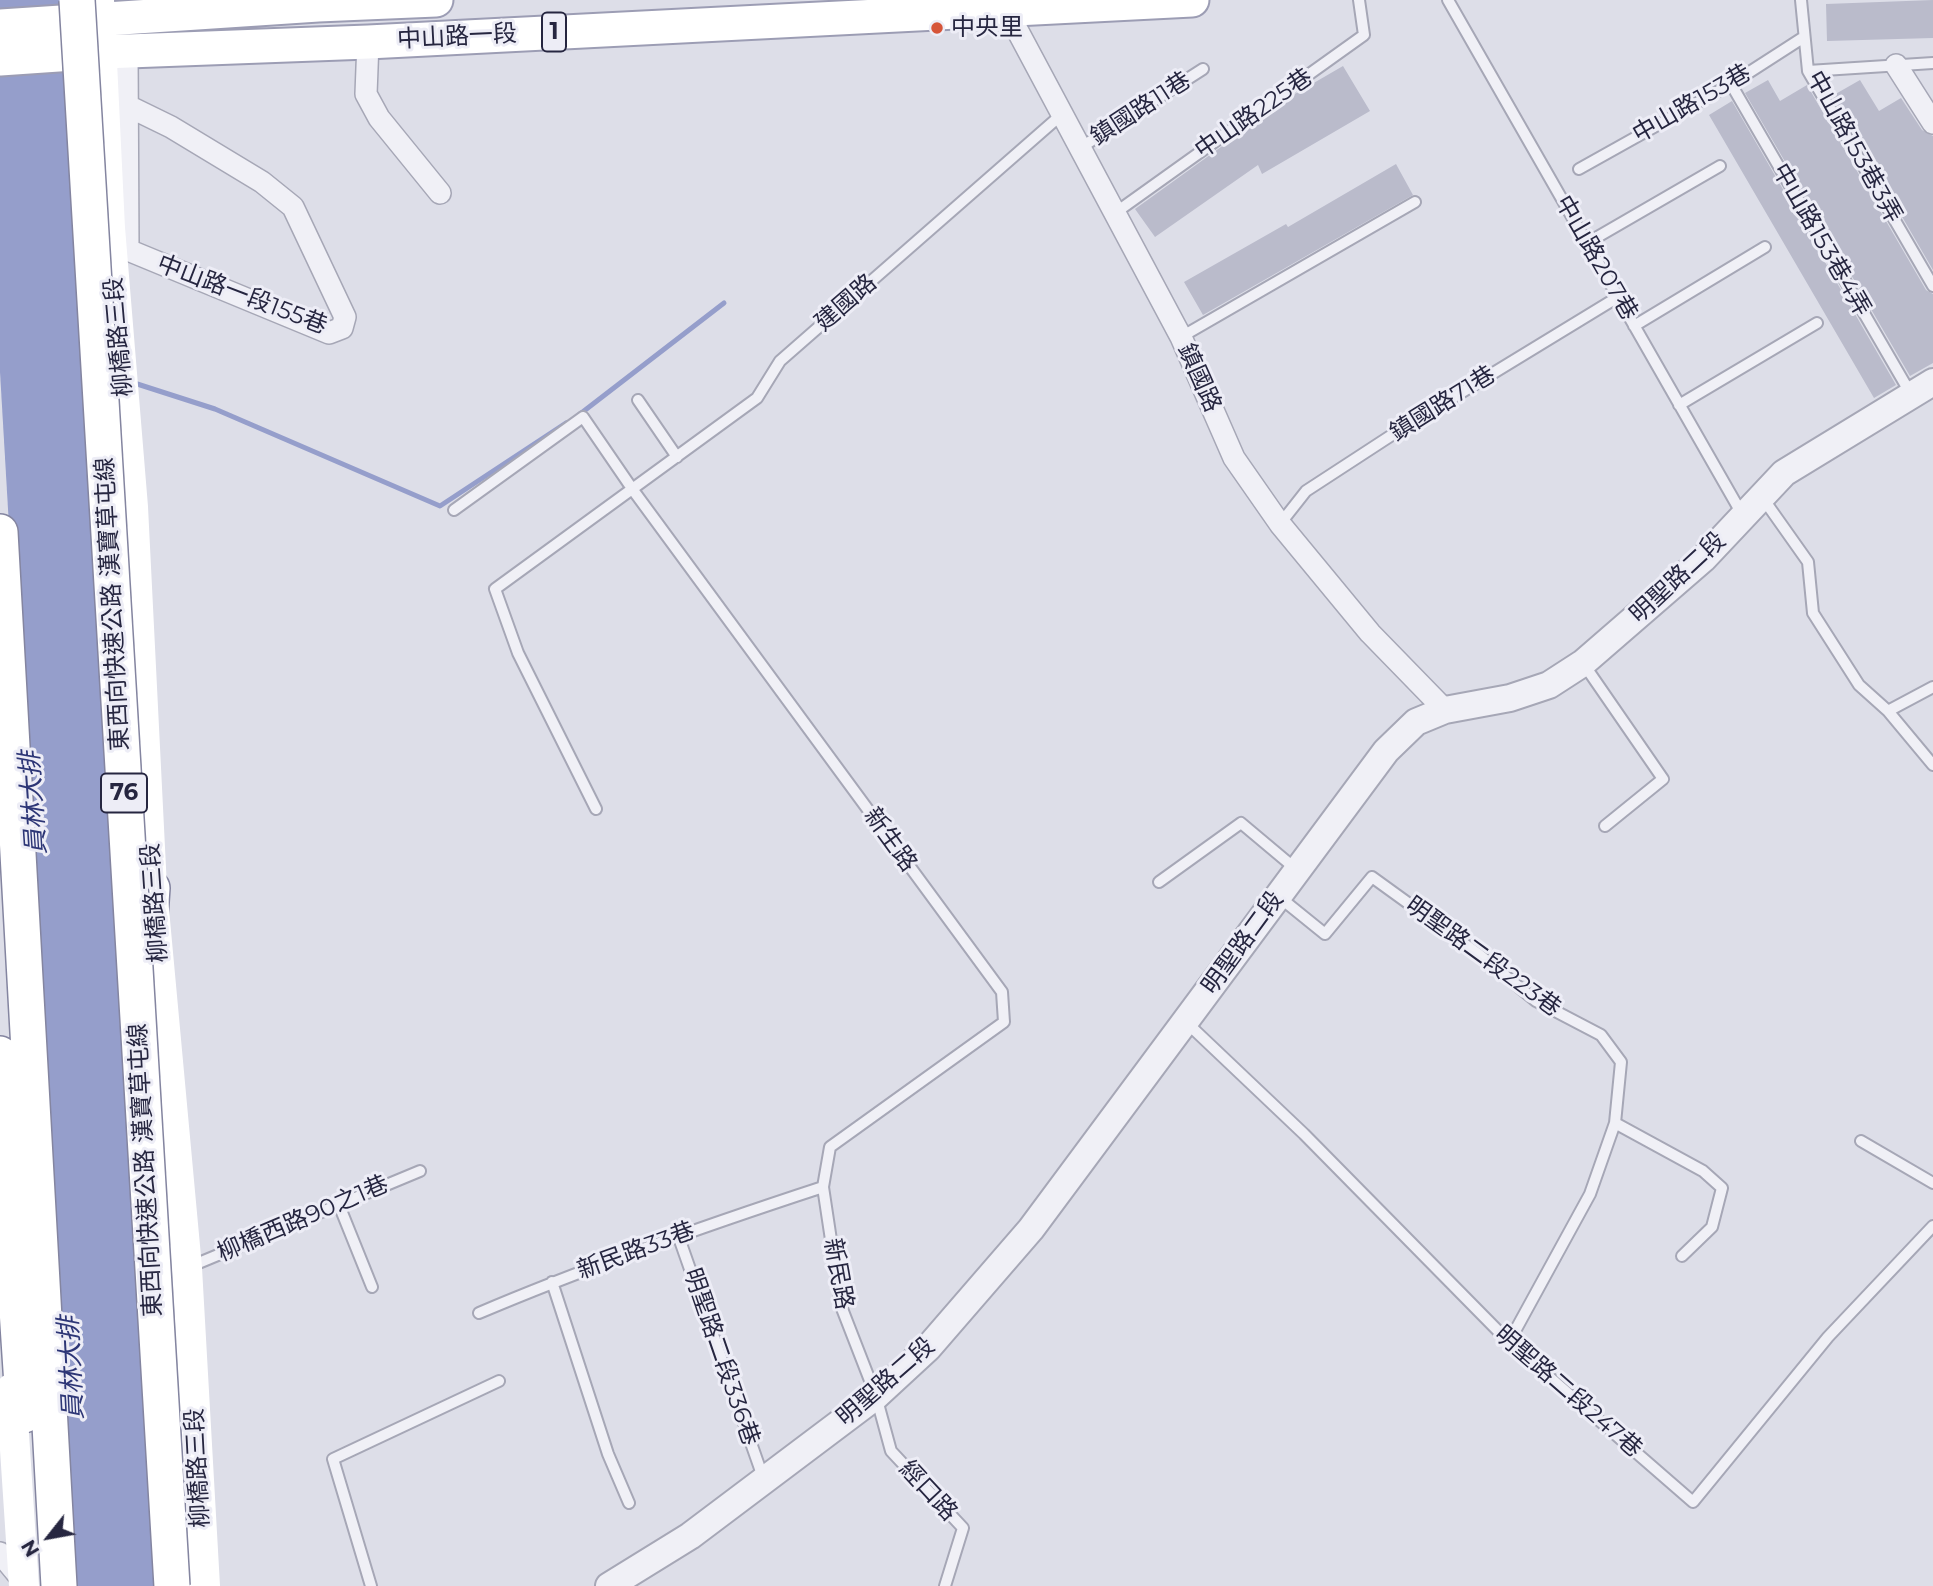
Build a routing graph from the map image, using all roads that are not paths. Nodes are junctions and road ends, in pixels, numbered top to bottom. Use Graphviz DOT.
graph roads {
  1 [pos="436,0"];
  2 [pos="1172,0"];
  3 [pos="1359,0"];
  4 [pos="1448,0"];
  5 [pos="1801,0"];
  6 [pos="1006,9"];
  7 [pos="0,26"];
  8 [pos="94,29"];
  9 [pos="1804,37"];
  10 [pos="368,42"];
  11 [pos="0,59"];
  12 [pos="1933,63"];
  13 [pos="1896,65"];
  14 [pos="1203,69"];
  15 [pos="1808,71"];
  16 [pos="1731,84"];
  17 [pos="128,106"];
  18 [pos="1061,115"];
  19 [pos="1933,123"];
  20 [pos="1080,148"];
  21 [pos="1720,166"];
  22 [pos="1579,169"];
  23 [pos="440,193"];
  24 [pos="1415,202"];
  25 [pos="1115,213"];
  26 [pos="1587,243"];
  27 [pos="1765,247"];
  28 [pos="1933,286"];
  29 [pos="1618,297"];
  30 [pos="1818,323"];
  31 [pos="1634,326"];
  32 [pos="1181,337"];
  33 [pos="1922,389"];
  34 [pos="638,400"];
  35 [pos="1679,405"];
  36 [pos="677,457"];
  37 [pos="633,490"];
  38 [pos="1762,497"];
  39 [pos="454,510"];
  40 [pos="1743,517"];
  41 [pos="1280,523"];
  42 [pos="0,532"];
  43 [pos="1583,663"];
  44 [pos="1933,687"];
  45 [pos="1445,710"];
  46 [pos="1888,711"];
  47 [pos="1933,765"];
  48 [pos="596,809"];
  49 [pos="1605,826"];
  50 [pos="1297,870"];
  51 [pos="1159,882"];
  52 [pos="152,888"];
  53 [pos="1278,896"];
  54 [pos="1185,1021"];
  55 [pos="0,1054"];
  56 [pos="1615,1123"];
  57 [pos="1861,1141"];
  58 [pos="830,1147"];
  59 [pos="420,1171"];
  60 [pos="1933,1183"];
  61 [pos="824,1187"];
  62 [pos="339,1205"];
  63 [pos="1933,1226"];
  64 [pos="0,1228"];
  65 [pos="678,1235"];
  66 [pos="1682,1256"];
  67 [pos="187,1268"];
  68 [pos="552,1282"];
  69 [pos="372,1287"];
  70 [pos="479,1313"];
  71 [pos="1509,1342"];
  72 [pos="499,1381"];
  73 [pos="876,1396"];
  74 [pos="764,1480"];
  75 [pos="629,1503"];
  76 [pos="0,1553"];
  77 [pos="624,1582"];
  78 [pos="28,1585"];
  79 [pos="59,1586"];
  80 [pos="172,1586"];
  81 [pos="187,1586"];
  82 [pos="205,1586"];
  83 [pos="371,1586"];
  84 [pos="945,1586"];
  1 -- 8 [label="main road, 中山路一段 / 1"];
  2 -- 6 [label="main road, 1"];
  3 -- 25 [label="lane, 中山路225巷"];
  4 -- 26 [label="lane, 中山路207巷"];
  5 -- 9 [label="lane, 中山路153巷3弄"];
  6 -- 10 [label="main road, 中山路一段 / 1"];
  6 -- 18 [label="street, 鎮國路"];
  7 -- 8 [label="main road, 1"];
  8 -- 10 [label="main road, 中山路一段 / 1"];
  8 -- 11 [label="main road, 1"];
  8 -- 17 [label="street, 中山路一段155巷"];
  8 -- 52 [label="main road, 柳橋路三段"];
  8 -- 80 [label="highway, 東西向快速公路 漢寶草屯線 / 76, bridge"];
  9 -- 15 [label="lane, 中山路153巷3弄"];
  9 -- 16 [label="lane, 中山路153巷"];
  10 -- 23 [label="street"];
  12 -- 13 [label="lane"];
  13 -- 15 [label="lane"];
  13 -- 19 [label="street"];
  14 -- 20 [label="lane, 鎮國路11巷"];
  15 -- 28 [label="lane, 中山路153巷3弄"];
  16 -- 22 [label="lane, 中山路153巷"];
  16 -- 33 [label="lane, 中山路153巷4弄"];
  17 -- 17 [label="street, 中山路一段155巷"];
  18 -- 20 [label="street, 鎮國路"];
  18 -- 36 [label="lane, 建國路"];
  20 -- 25 [label="street, 鎮國路"];
  21 -- 26 [label="lane"];
  24 -- 32 [label="lane"];
  25 -- 32 [label="street, 鎮國路"];
  26 -- 29 [label="lane, 中山路207巷"];
  27 -- 31 [label="lane"];
  29 -- 31 [label="lane, 中山路207巷"];
  29 -- 41 [label="lane, 鎮國路71巷"];
  30 -- 35 [label="lane"];
  31 -- 35 [label="lane, 中山路207巷"];
  32 -- 41 [label="street, 鎮國路"];
  33 -- 38 [label="street, 明聖路二段"];
  34 -- 36 [label="lane"];
  35 -- 40 [label="lane, 中山路207巷"];
  36 -- 37 [label="lane, 建國路"];
  37 -- 39 [label="lane"];
  37 -- 48 [label="lane, 建國路"];
  37 -- 58 [label="lane, 新生路"];
  38 -- 40 [label="street, 明聖路二段"];
  38 -- 46 [label="lane"];
  40 -- 43 [label="street, 明聖路二段"];
  41 -- 45 [label="street, 鎮國路"];
  42 -- 79 [label="highway"];
  43 -- 45 [label="street, 明聖路二段"];
  43 -- 49 [label="lane"];
  44 -- 46 [label="lane"];
  45 -- 50 [label="street, 明聖路二段"];
  46 -- 47 [label="lane"];
  50 -- 51 [label="lane"];
  50 -- 53 [label="street, 明聖路二段"];
  52 -- 67 [label="main road, 柳橋路三段"];
  52 -- 81 [label="highway"];
  53 -- 54 [label="street, 明聖路二段"];
  53 -- 56 [label="lane, 明聖路二段223巷"];
  54 -- 71 [label="lane, 明聖路二段247巷"];
  54 -- 73 [label="street, 明聖路二段"];
  55 -- 78 [label="highway"];
  56 -- 66 [label="lane"];
  56 -- 71 [label="lane, 明聖路二段223巷"];
  57 -- 60 [label="lane"];
  58 -- 61 [label="lane, 新民路"];
  59 -- 62 [label="lane, 柳橋西路90之1巷"];
  61 -- 65 [label="lane, 新民路33巷"];
  61 -- 73 [label="lane, 新民路"];
  62 -- 67 [label="lane, 柳橋西路90之1巷"];
  62 -- 69 [label="lane"];
  63 -- 71 [label="lane, 明聖路二段247巷"];
  64 -- 78 [label="main road"];
  65 -- 68 [label="lane, 新民路33巷"];
  65 -- 74 [label="lane, 明聖路二段336巷"];
  67 -- 82 [label="main road, 柳橋路三段"];
  68 -- 70 [label="lane"];
  68 -- 75 [label="lane, 新民路33巷"];
  72 -- 83 [label="lane"];
  73 -- 74 [label="street, 明聖路二段"];
  73 -- 84 [label="lane, 經口路"];
  74 -- 77 [label="street, 明聖路二段"];
  76 -- 78 [label="street"];
}
